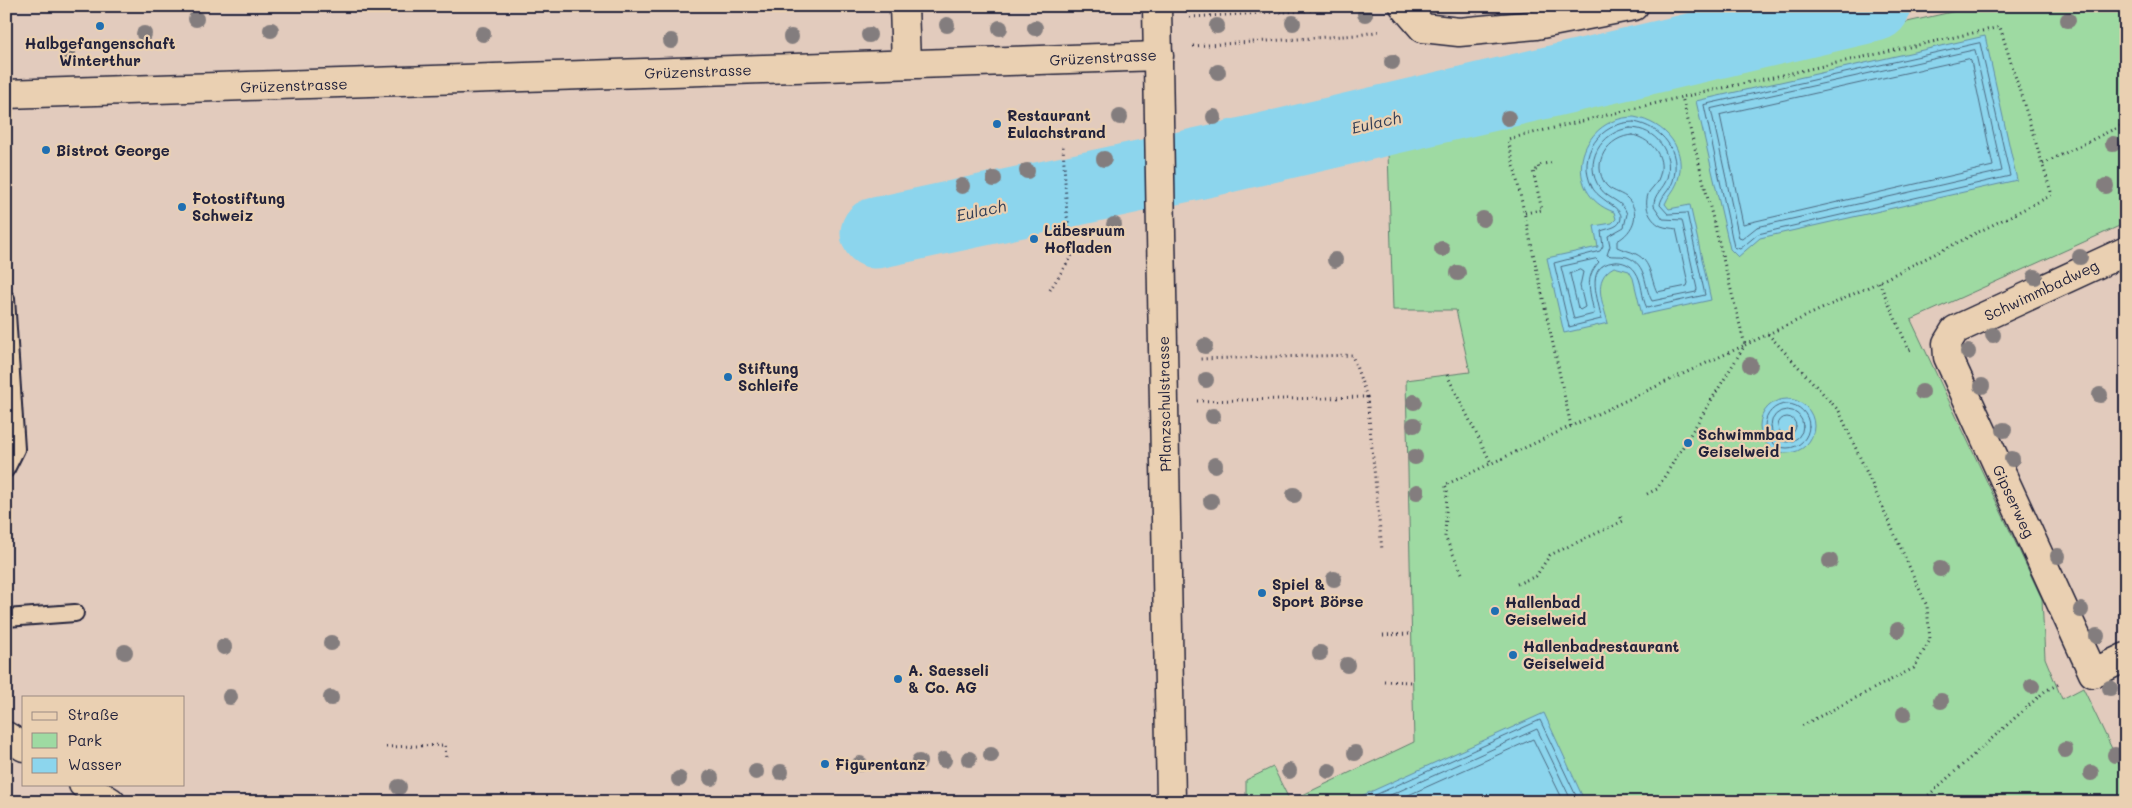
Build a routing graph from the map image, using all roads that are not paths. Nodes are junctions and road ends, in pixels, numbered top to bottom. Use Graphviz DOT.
graph roads {
  1 [pos="904,6"];
  2 [pos="1158,6"];
  3 [pos="1404,6"];
  4 [pos="1634,6"];
  5 [pos="1159,56"];
  6 [pos="906,64"];
  7 [pos="6,94"];
  8 [pos="2126,251"];
  9 [pos="6,299"];
  10 [pos="1951,337"];
  11 [pos="6,469"];
  12 [pos="75,613"];
  13 [pos="6,618"];
  14 [pos="2126,657"];
  15 [pos="6,736"];
  16 [pos="22,746"];
  17 [pos="86,786"];
  18 [pos="111,802"];
  19 [pos="1171,802"];
  1 -- 6 [label="street"];
  2 -- 5 [label="street, Pflanzschulstrasse"];
  3 -- 4 [label="street"];
  5 -- 6 [label="street, Grüzenstrasse"];
  5 -- 19 [label="street, Pflanzschulstrasse"];
  6 -- 7 [label="street, Grüzenstrasse"];
  8 -- 10 [label="street, Schwimmbadweg"];
  9 -- 11 [label="lane"];
  10 -- 14 [label="street, Gipserweg"];
  12 -- 13 [label="lane"];
  15 -- 16 [label="street"];
  17 -- 18 [label="street"];
}
